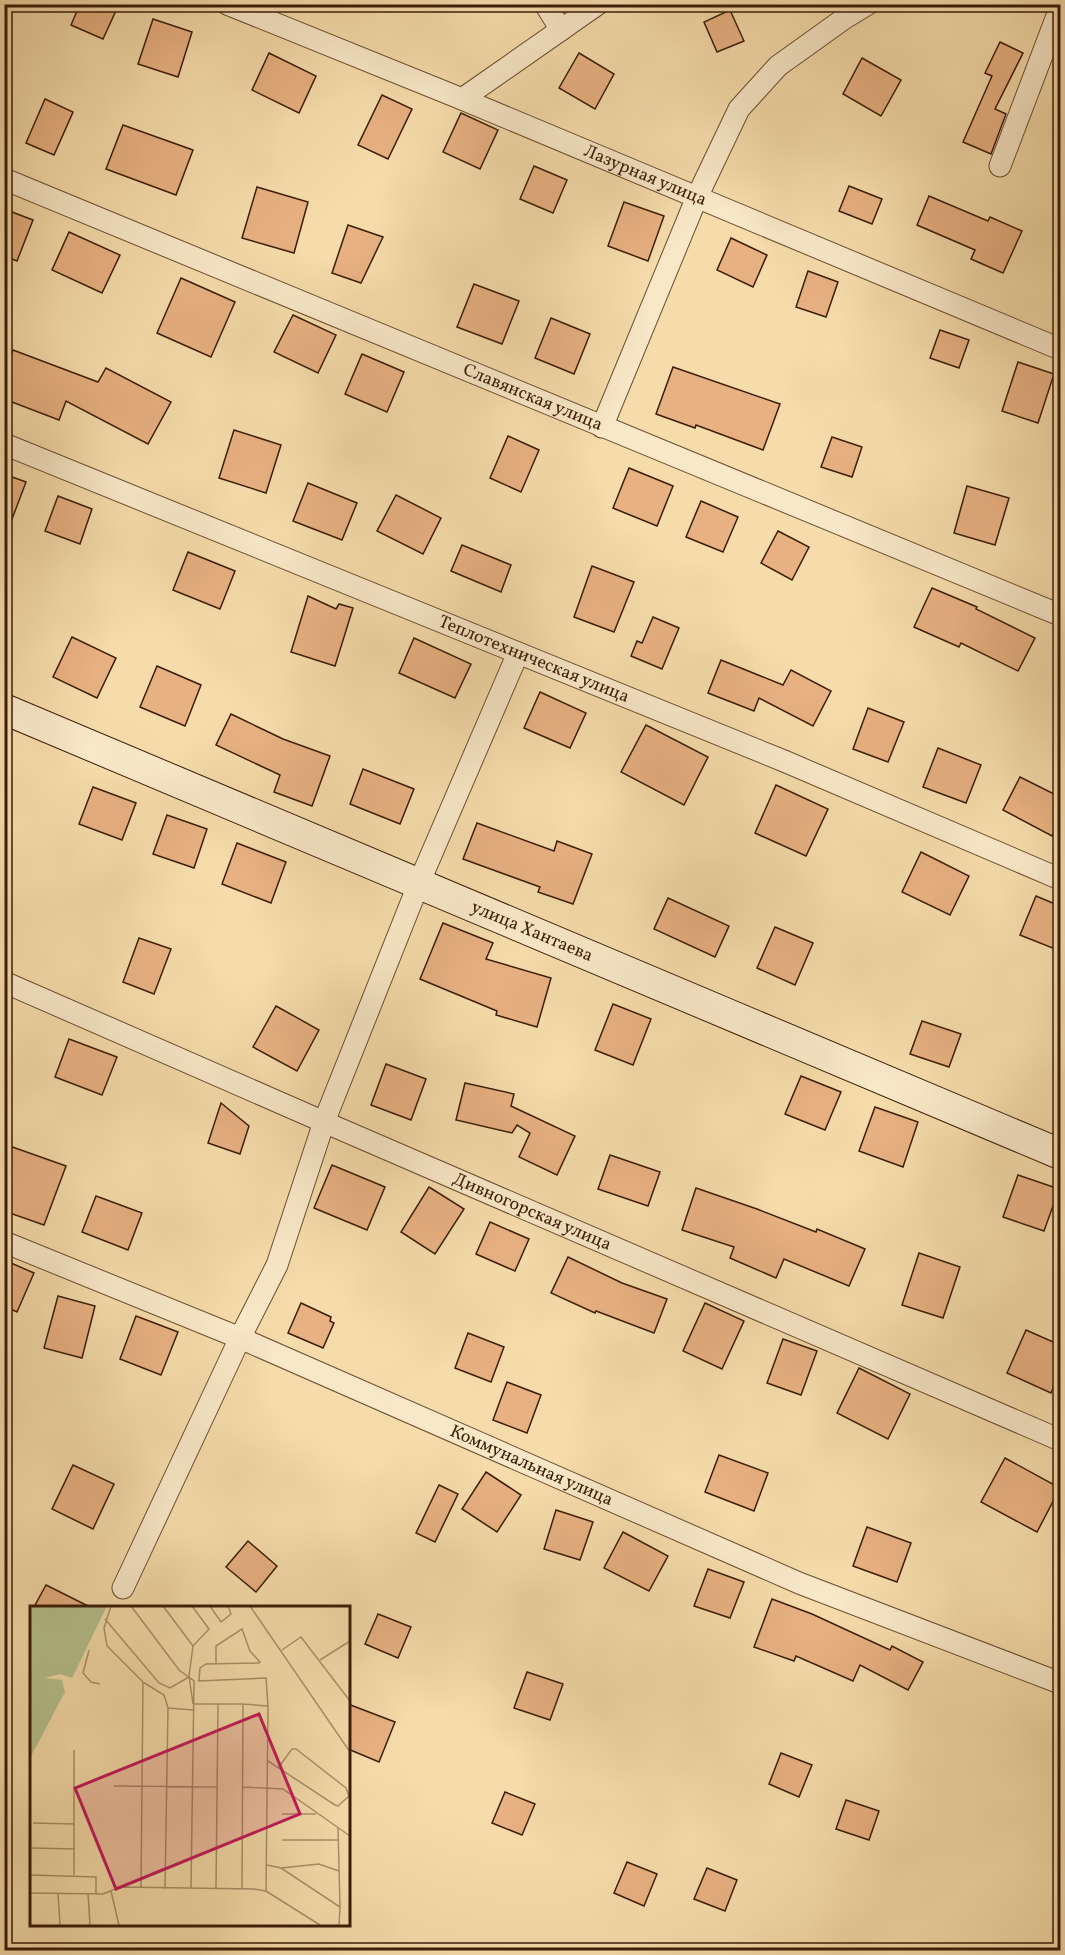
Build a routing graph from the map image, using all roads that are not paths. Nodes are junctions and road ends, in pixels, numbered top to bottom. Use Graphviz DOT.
graph roads {
  1 [pos="227,4"];
  2 [pos="545,4"];
  3 [pos="597,4"];
  4 [pos="868,4"];
  5 [pos="1060,8"];
  6 [pos="561,30"];
  7 [pos="462,99"];
  8 [pos="1000,166"];
  9 [pos="4,179"];
  10 [pos="697,197"];
  11 [pos="1060,349"];
  12 [pos="602,427"];
  13 [pos="4,444"];
  14 [pos="1060,615"];
  15 [pos="518,653"];
  16 [pos="4,709"];
  17 [pos="1060,879"];
  18 [pos="419,883"];
  19 [pos="4,982"];
  20 [pos="324,1122"];
  21 [pos="1060,1154"];
  22 [pos="4,1242"];
  23 [pos="240,1338"];
  24 [pos="1060,1440"];
  25 [pos="123,1588"];
  26 [pos="1060,1683"];
  1 -- 7 [label="street, Лазурная улица"];
  2 -- 6 [label="street"];
  3 -- 6 [label="street"];
  4 -- 10 [label="street"];
  5 -- 8 [label="street"];
  6 -- 7 [label="street"];
  7 -- 10 [label="street, Лазурная улица"];
  9 -- 12 [label="street, Славянская улица"];
  10 -- 11 [label="street, Лазурная улица"];
  10 -- 12 [label="street"];
  12 -- 14 [label="street, Славянская улица"];
  13 -- 15 [label="street, Теплотехническая улица"];
  15 -- 17 [label="street, Теплотехническая улица"];
  15 -- 18 [label="street"];
  16 -- 18 [label="street, улица Хантаева"];
  18 -- 20 [label="street"];
  18 -- 21 [label="street, улица Хантаева"];
  19 -- 20 [label="street, Дивногорская улица"];
  20 -- 23 [label="street"];
  20 -- 24 [label="street, Дивногорская улица"];
  22 -- 23 [label="street, Коммунальная улица"];
  23 -- 25 [label="street"];
  23 -- 26 [label="street, Коммунальная улица"];
}
